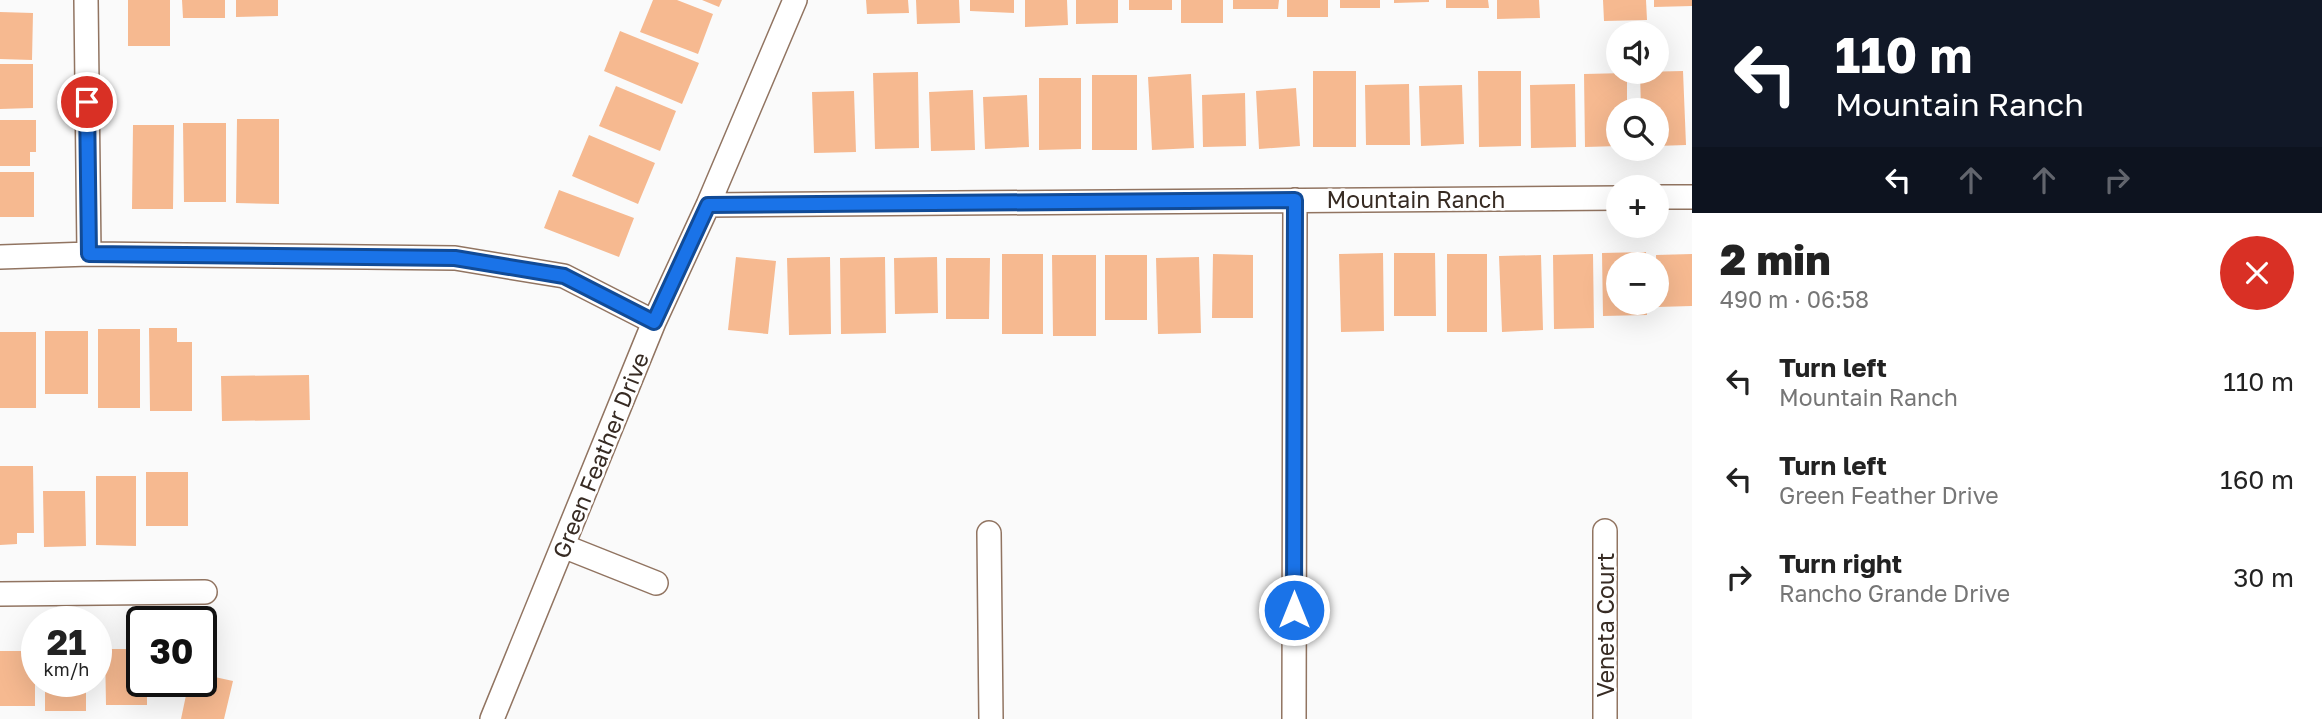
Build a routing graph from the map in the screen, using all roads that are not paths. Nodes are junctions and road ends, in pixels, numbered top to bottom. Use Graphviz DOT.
graph roads {
  1 [pos="86,0"];
  2 [pos="795,0"];
  3 [pos="1669,197"];
  4 [pos="1692,197"];
  5 [pos="1606,198"];
  6 [pos="1295,200"];
  7 [pos="708,205"];
  8 [pos="89,254"];
  9 [pos="0,257"];
  10 [pos="654,322"];
  11 [pos="1605,531"];
  12 [pos="989,533"];
  13 [pos="563,546"];
  14 [pos="656,583"];
  15 [pos="205,592"];
  16 [pos="0,594"];
  17 [pos="492,719"];
  18 [pos="991,719"];
  19 [pos="1294,719"];
  20 [pos="1605,719"];
  1 -- 8 [label="street"];
  2 -- 7 [label="street, Green Feather Drive"];
  3 -- 4 [label="street"];
  5 -- 6 [label="street, Mountain Ranch"];
  6 -- 7 [label="street, Mountain Ranch"];
  6 -- 19 [label="street"];
  7 -- 10 [label="street, Green Feather Drive"];
  8 -- 9 [label="street"];
  8 -- 10 [label="street"];
  10 -- 13 [label="street, Green Feather Drive"];
  11 -- 20 [label="street, Veneta Court"];
  12 -- 18 [label="street"];
  13 -- 14 [label="street"];
  13 -- 17 [label="street, Green Feather Drive"];
  15 -- 16 [label="street"];
}
